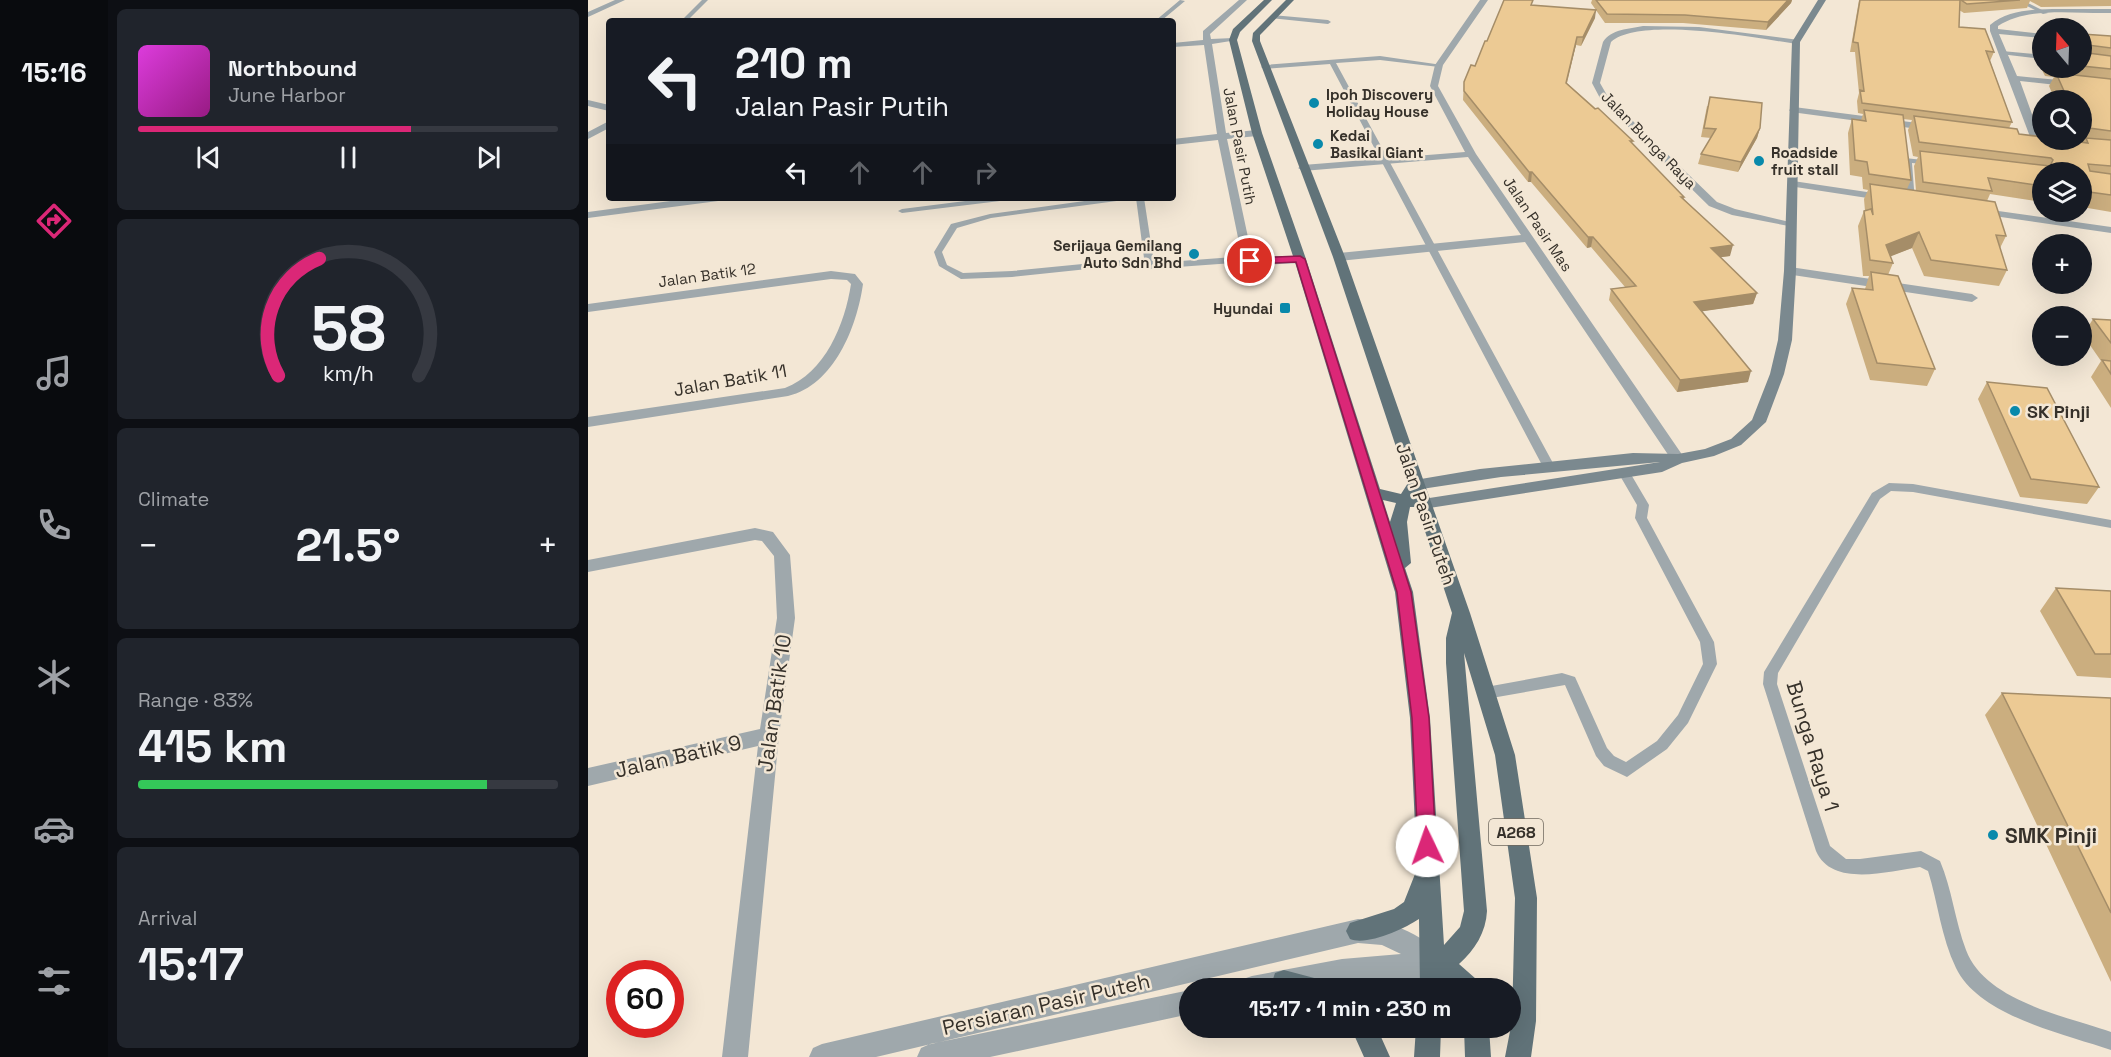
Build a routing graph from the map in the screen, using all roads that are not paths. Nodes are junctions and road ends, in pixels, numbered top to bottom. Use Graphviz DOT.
graph roads {
  1 [pos="621,0"];
  2 [pos="705,0"];
  3 [pos="1243,0"];
  4 [pos="1268,0"];
  5 [pos="1290,0"];
  6 [pos="1484,0"];
  7 [pos="1822,0"];
  8 [pos="2018,0"];
  9 [pos="1182,1"];
  10 [pos="2111,11"];
  11 [pos="2044,13"];
  12 [pos="588,15"];
  13 [pos="1275,15"];
  14 [pos="687,18"];
  15 [pos="1162,18"];
  16 [pos="1328,22"];
  17 [pos="1994,31"];
  18 [pos="2032,35"];
  19 [pos="1242,38"];
  20 [pos="1796,42"];
  21 [pos="1207,43"];
  22 [pos="1176,45"];
  23 [pos="2002,53"];
  24 [pos="2032,56"];
  25 [pos="1332,61"];
  26 [pos="1439,64"];
  27 [pos="1264,67"];
  28 [pos="2014,78"];
  29 [pos="2111,88"];
  30 [pos="588,103"];
  31 [pos="606,107"];
  32 [pos="1794,110"];
  33 [pos="606,126"];
  34 [pos="1947,130"];
  35 [pos="1257,133"];
  36 [pos="588,136"];
  37 [pos="1222,137"];
  38 [pos="2025,140"];
  39 [pos="1176,142"];
  40 [pos="1472,154"];
  41 [pos="1383,160"];
  42 [pos="1942,164"];
  43 [pos="1303,168"];
  44 [pos="1793,183"];
  45 [pos="695,201"];
  46 [pos="984,201"];
  47 [pos="1102,201"];
  48 [pos="1140,201"];
  49 [pos="1916,203"];
  50 [pos="1970,210"];
  51 [pos="902,211"];
  52 [pos="588,215"];
  53 [pos="1790,225"];
  54 [pos="2111,230"];
  55 [pos="1530,238"];
  56 [pos="1431,248"];
  57 [pos="1339,257"];
  58 [pos="1247,259"];
  59 [pos="1300,259"];
  60 [pos="1148,260"];
  61 [pos="1790,271"];
  62 [pos="831,275"];
  63 [pos="1972,298"];
  64 [pos="588,308"];
  65 [pos="588,422"];
  66 [pos="1678,459"];
  67 [pos="1548,465"];
  68 [pos="1625,474"];
  69 [pos="1415,485"];
  70 [pos="1371,492"];
  71 [pos="1405,500"];
  72 [pos="1424,504"];
  73 [pos="2111,525"];
  74 [pos="588,566"];
  75 [pos="1404,592"];
  76 [pos="1461,613"];
  77 [pos="1486,693"];
  78 [pos="769,735"];
  79 [pos="588,777"];
  80 [pos="1428,867"];
  81 [pos="1358,932"];
  82 [pos="1305,978"];
  83 [pos="1432,978"];
  84 [pos="1456,978"];
  85 [pos="1179,1004"];
  86 [pos="1368,1038"];
  87 [pos="1428,1038"];
  88 [pos="1477,1038"];
  89 [pos="2111,1041"];
  90 [pos="735,1057"];
  91 [pos="822,1057"];
  92 [pos="930,1057"];
  93 [pos="1377,1057"];
  94 [pos="1427,1057"];
  95 [pos="1478,1057"];
  96 [pos="1518,1057"];
  1 -- 12 [label="street"];
  2 -- 14 [label="lane"];
  3 -- 21 [label="street"];
  4 -- 19 [label="main road"];
  5 -- 13 [label="main road, Jalan Pasir Puteh / A268"];
  6 -- 26 [label="street"];
  7 -- 20 [label="main road"];
  8 -- 11 [label="lane"];
  9 -- 15 [label="lane"];
  10 -- 11 [label="street"];
  11 -- 17 [label="street"];
  13 -- 16 [label="lane"];
  13 -- 19 [label="main road"];
  13 -- 27 [label="main road, Jalan Pasir Puteh / A268"];
  17 -- 18 [label="street"];
  17 -- 23 [label="street"];
  19 -- 21 [label="street"];
  19 -- 35 [label="main road"];
  20 -- 32 [label="main road"];
  20 -- 53 [label="street, Jalan Bunga Raya"];
  21 -- 22 [label="street"];
  21 -- 37 [label="street, Jalan Pasir Putih"];
  23 -- 24 [label="lane"];
  23 -- 28 [label="street"];
  25 -- 26 [label="lane"];
  25 -- 27 [label="lane"];
  25 -- 41 [label="lane"];
  26 -- 40 [label="street, Jalan Pasir Mas"];
  27 -- 43 [label="main road, Jalan Pasir Puteh / A268"];
  28 -- 29 [label="street"];
  28 -- 38 [label="street"];
  30 -- 31 [label="street"];
  32 -- 34 [label="street"];
  32 -- 44 [label="main road"];
  33 -- 36 [label="street"];
  35 -- 37 [label="street"];
  35 -- 59 [label="main road"];
  37 -- 39 [label="street"];
  37 -- 58 [label="street, Jalan Pasir Putih"];
  40 -- 41 [label="street"];
  40 -- 55 [label="street, Jalan Pasir Mas"];
  41 -- 43 [label="street"];
  41 -- 56 [label="lane"];
  42 -- 49 [label="lane"];
  43 -- 57 [label="main road, Jalan Pasir Puteh / A268"];
  44 -- 49 [label="street"];
  44 -- 53 [label="main road"];
  45 -- 52 [label="street"];
  46 -- 51 [label="lane"];
  47 -- 60 [label="lane"];
  48 -- 60 [label="lane"];
  50 -- 54 [label="street"];
  53 -- 61 [label="main road"];
  55 -- 56 [label="street"];
  55 -- 66 [label="street, Jalan Pasir Mas"];
  56 -- 57 [label="street"];
  56 -- 67 [label="lane"];
  57 -- 69 [label="main road, Jalan Pasir Puteh / A268"];
  58 -- 59 [label="street"];
  58 -- 60 [label="lane"];
  59 -- 70 [label="main road"];
  61 -- 63 [label="street"];
  61 -- 66 [label="main road"];
  62 -- 64 [label="street, Jalan Batik 12"];
  62 -- 65 [label="street, Jalan Batik 11"];
  66 -- 67 [label="main road"];
  66 -- 68 [label="main road"];
  67 -- 69 [label="main road"];
  68 -- 72 [label="main road"];
  68 -- 77 [label="lane"];
  69 -- 71 [label="main road"];
  69 -- 72 [label="main road, Jalan Pasir Puteh / A268"];
  70 -- 71 [label="main road"];
  70 -- 75 [label="main road"];
  71 -- 72 [label="main road"];
  71 -- 75 [label="main road"];
  72 -- 76 [label="main road, Jalan Pasir Puteh / A268"];
  73 -- 89 [label="lane, Bunga Raya 1"];
  74 -- 78 [label="street, Jalan Batik 10"];
  75 -- 80 [label="main road"];
  76 -- 77 [label="main road, Jalan Pasir Puteh / A268"];
  76 -- 83 [label="main road"];
  77 -- 96 [label="main road, Jalan Pasir Puteh / A268"];
  78 -- 79 [label="street, Jalan Batik 9"];
  78 -- 90 [label="street, Jalan Batik 10"];
  80 -- 81 [label="main road"];
  80 -- 83 [label="main road"];
  81 -- 83 [label="street, Persiaran Pasir Puteh"];
  81 -- 91 [label="street, Persiaran Pasir Puteh"];
  82 -- 83 [label="street"];
  83 -- 84 [label="main road"];
  85 -- 92 [label="street, Persiaran Pasir Puteh"];
  86 -- 93 [label="main road"];
  87 -- 94 [label="main road"];
  88 -- 95 [label="main road"];
}
